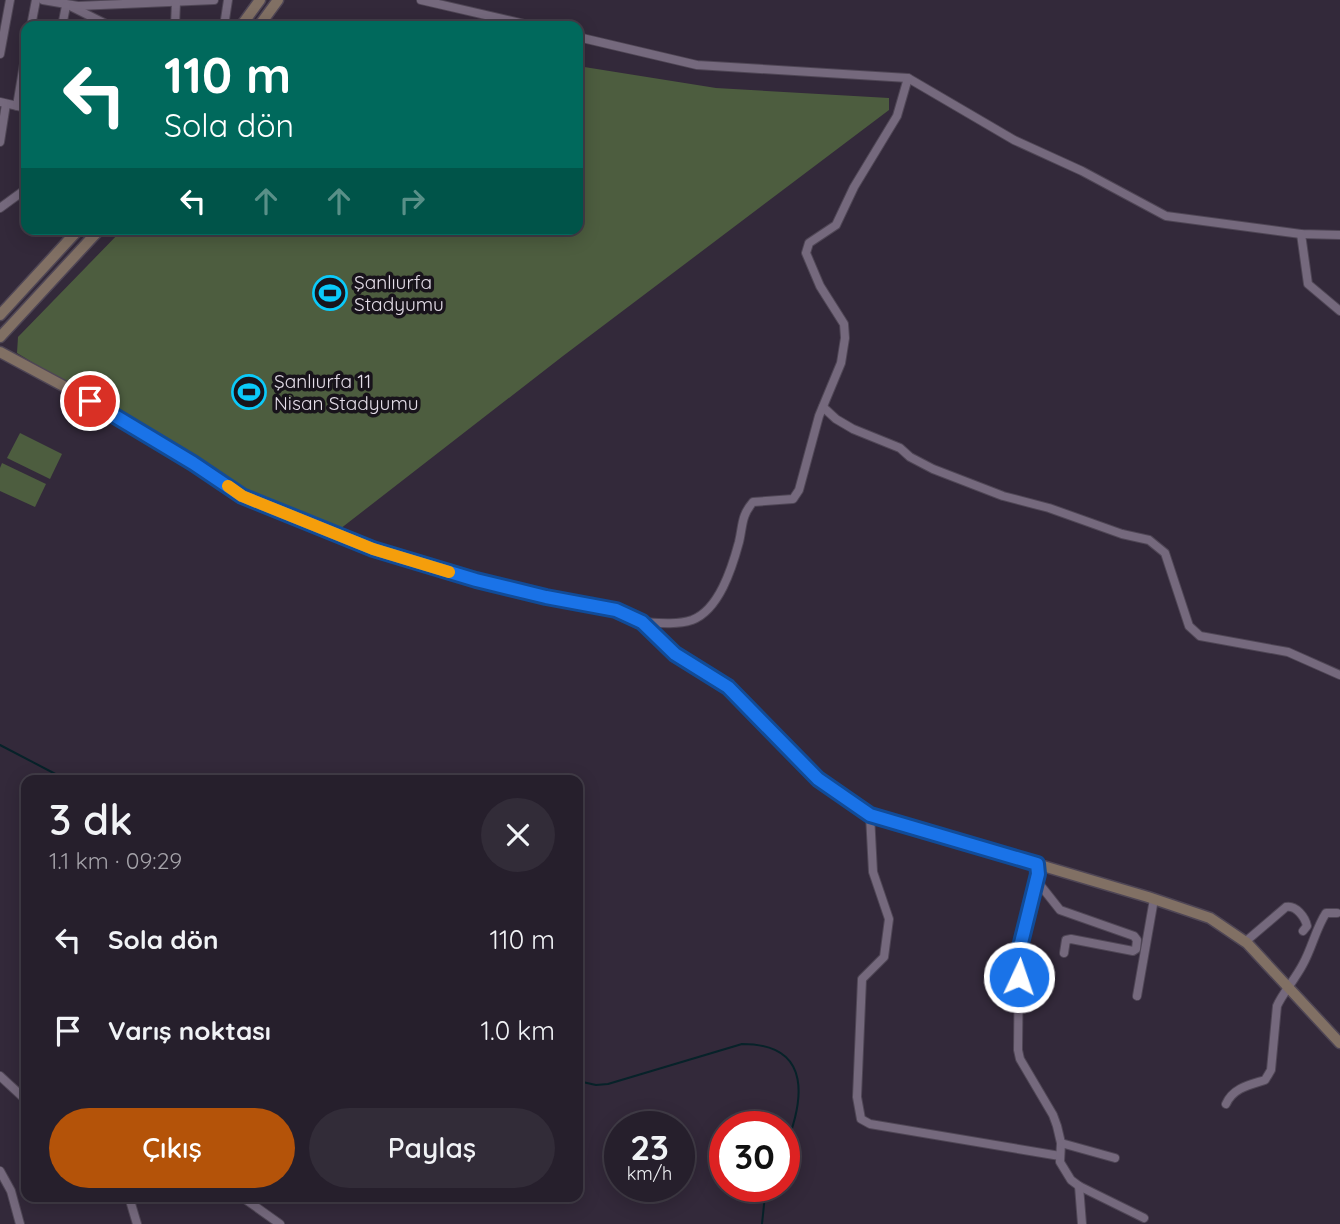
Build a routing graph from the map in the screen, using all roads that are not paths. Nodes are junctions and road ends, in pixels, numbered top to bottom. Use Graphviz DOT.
graph roads {
  1 [pos="10,0"];
  2 [pos="36,0"];
  3 [pos="47,0"];
  4 [pos="214,0"];
  5 [pos="228,0"];
  6 [pos="260,0"];
  7 [pos="278,0"];
  8 [pos="421,0"];
  9 [pos="160,1"];
  10 [pos="187,1"];
  11 [pos="107,2"];
  12 [pos="132,2"];
  13 [pos="176,2"];
  14 [pos="72,5"];
  15 [pos="32,21"];
  16 [pos="64,21"];
  17 [pos="95,21"];
  18 [pos="175,21"];
  19 [pos="225,21"];
  20 [pos="245,21"];
  21 [pos="263,21"];
  22 [pos="511,21"];
  23 [pos="583,38"];
  24 [pos="0,54"];
  25 [pos="908,78"];
  26 [pos="21,82"];
  27 [pos="3,103"];
  28 [pos="17,106"];
  29 [pos="21,107"];
  30 [pos="0,142"];
  31 [pos="21,193"];
  32 [pos="0,208"];
  33 [pos="1301,234"];
  34 [pos="73,235"];
  35 [pos="94,235"];
  36 [pos="1340,235"];
  37 [pos="1340,311"];
  38 [pos="0,315"];
  39 [pos="0,337"];
  40 [pos="0,352"];
  41 [pos="823,407"];
  42 [pos="642,622"];
  43 [pos="1340,675"];
  44 [pos="870,815"];
  45 [pos="1037,869"];
  46 [pos="1154,899"];
  47 [pos="1337,913"];
  48 [pos="1303,930"];
  49 [pos="1245,942"];
  50 [pos="1064,953"];
  51 [pos="1289,989"];
  52 [pos="1137,996"];
  53 [pos="1340,1043"];
  54 [pos="0,1076"];
  55 [pos="21,1095"];
  56 [pos="1226,1104"];
  57 [pos="1061,1143"];
  58 [pos="1060,1156"];
  59 [pos="1115,1158"];
  60 [pos="0,1171"];
  61 [pos="1079,1186"];
  62 [pos="131,1202"];
  63 [pos="249,1202"];
  64 [pos="1144,1218"];
  65 [pos="20,1224"];
  66 [pos="137,1224"];
  67 [pos="280,1224"];
  68 [pos="1082,1224"];
  1 -- 24 [label="street"];
  2 -- 15 [label="street"];
  3 -- 14 [label="street"];
  4 -- 10 [label="street"];
  5 -- 19 [label="street"];
  6 -- 20 [label="street"];
  7 -- 21 [label="street"];
  8 -- 22 [label="street"];
  9 -- 12 [label="street"];
  9 -- 13 [label="street"];
  10 -- 13 [label="street"];
  11 -- 12 [label="street"];
  11 -- 14 [label="street"];
  13 -- 18 [label="street"];
  14 -- 16 [label="street"];
  14 -- 17 [label="street"];
  23 -- 25 [label="street"];
  25 -- 33 [label="street"];
  25 -- 41 [label="street"];
  26 -- 28 [label="street"];
  27 -- 28 [label="street"];
  27 -- 30 [label="street"];
  28 -- 29 [label="street"];
  31 -- 32 [label="street"];
  33 -- 36 [label="street"];
  33 -- 37 [label="street"];
  34 -- 38 [label="street"];
  35 -- 39 [label="street"];
  40 -- 42 [label="street"];
  41 -- 42 [label="street"];
  41 -- 43 [label="street"];
  42 -- 44 [label="street"];
  44 -- 45 [label="street"];
  44 -- 58 [label="street"];
  45 -- 46 [label="street"];
  45 -- 50 [label="street"];
  45 -- 57 [label="street"];
  46 -- 49 [label="street"];
  46 -- 52 [label="street"];
  47 -- 51 [label="street"];
  48 -- 49 [label="street"];
  49 -- 51 [label="street"];
  51 -- 53 [label="street"];
  51 -- 56 [label="street"];
  54 -- 55 [label="street"];
  57 -- 58 [label="street"];
  57 -- 59 [label="street"];
  58 -- 61 [label="street"];
  60 -- 65 [label="street"];
  61 -- 64 [label="street"];
  61 -- 68 [label="street"];
  62 -- 66 [label="street"];
  63 -- 67 [label="street"];
}
